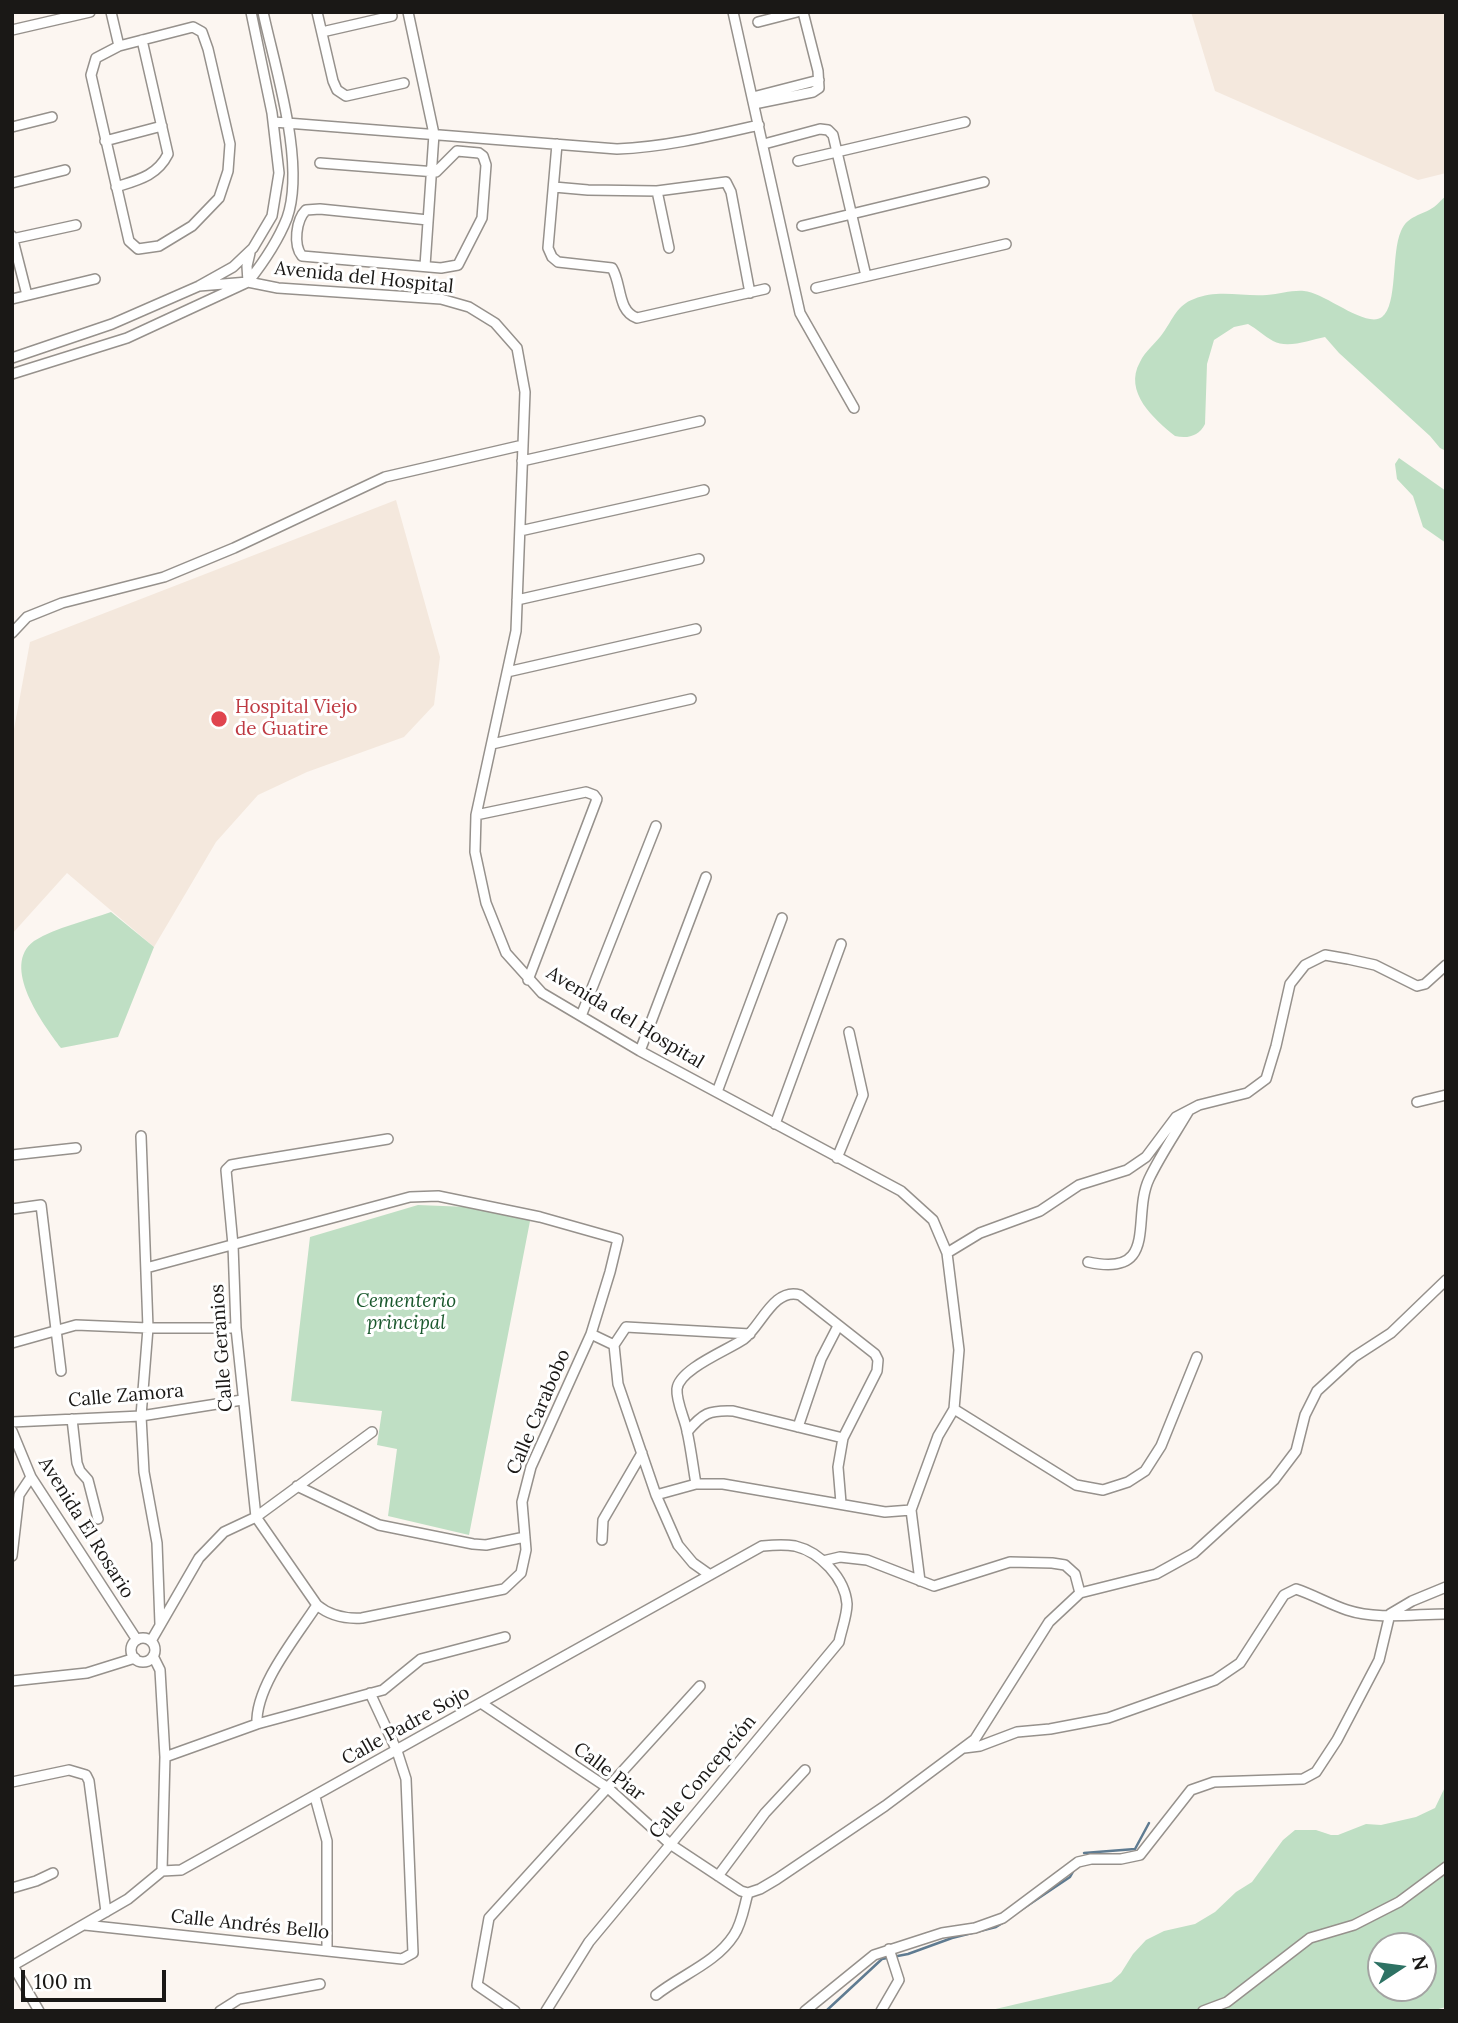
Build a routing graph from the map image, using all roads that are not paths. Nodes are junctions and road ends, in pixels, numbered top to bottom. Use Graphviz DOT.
graph roads {
  1 [pos="90,12"];
  2 [pos="111,12"];
  3 [pos="250,12"];
  4 [pos="263,12"];
  5 [pos="317,12"];
  6 [pos="408,12"];
  7 [pos="733,12"];
  8 [pos="797,12"];
  9 [pos="803,12"];
  10 [pos="392,16"];
  11 [pos="758,22"];
  12 [pos="12,30"];
  13 [pos="321,32"];
  14 [pos="142,40"];
  15 [pos="119,46"];
  16 [pos="404,83"];
  17 [pos="753,101"];
  18 [pos="52,117"];
  19 [pos="274,122"];
  20 [pos="965,122"];
  21 [pos="287,123"];
  22 [pos="759,125"];
  23 [pos="162,126"];
  24 [pos="12,127"];
  25 [pos="434,134"];
  26 [pos="105,141"];
  27 [pos="557,144"];
  28 [pos="764,144"];
  29 [pos="838,152"];
  30 [pos="798,161"];
  31 [pos="320,163"];
  32 [pos="65,170"];
  33 [pos="431,170"];
  34 [pos="984,183"];
  35 [pos="12,184"];
  36 [pos="116,187"];
  37 [pos="555,187"];
  38 [pos="657,191"];
  39 [pos="852,213"];
  40 [pos="428,220"];
  41 [pos="76,225"];
  42 [pos="802,226"];
  43 [pos="12,238"];
  44 [pos="1006,244"];
  45 [pos="253,248"];
  46 [pos="669,248"];
  47 [pos="425,266"];
  48 [pos="866,276"];
  49 [pos="95,279"];
  50 [pos="248,282"];
  51 [pos="199,286"];
  52 [pos="765,289"];
  53 [pos="816,289"];
  54 [pos="750,293"];
  55 [pos="27,295"];
  56 [pos="12,299"];
  57 [pos="12,358"];
  58 [pos="12,374"];
  59 [pos="854,408"];
  60 [pos="699,421"];
  61 [pos="523,445"];
  62 [pos="522,461"];
  63 [pos="704,490"];
  64 [pos="520,531"];
  65 [pos="699,559"];
  66 [pos="517,600"];
  67 [pos="696,629"];
  68 [pos="12,632"];
  69 [pos="507,672"];
  70 [pos="691,699"];
  71 [pos="492,744"];
  72 [pos="477,815"];
  73 [pos="656,826"];
  74 [pos="706,877"];
  75 [pos="782,918"];
  76 [pos="841,944"];
  77 [pos="1446,965"];
  78 [pos="528,979"];
  79 [pos="581,1016"];
  80 [pos="849,1032"];
  81 [pos="640,1051"];
  82 [pos="717,1092"];
  83 [pos="1446,1095"];
  84 [pos="1417,1102"];
  85 [pos="1189,1110"];
  86 [pos="775,1124"];
  87 [pos="141,1136"];
  88 [pos="388,1139"];
  89 [pos="76,1148"];
  90 [pos="12,1155"];
  91 [pos="837,1158"];
  92 [pos="12,1209"];
  93 [pos="233,1245"];
  94 [pos="947,1253"];
  95 [pos="1088,1262"];
  96 [pos="146,1268"];
  97 [pos="1446,1280"];
  98 [pos="838,1326"];
  99 [pos="148,1328"];
  100 [pos="236,1328"];
  101 [pos="56,1329"];
  102 [pos="591,1334"];
  103 [pos="750,1334"];
  104 [pos="12,1343"];
  105 [pos="614,1345"];
  106 [pos="1197,1357"];
  107 [pos="61,1371"];
  108 [pos="242,1400"];
  109 [pos="954,1409"];
  110 [pos="141,1416"];
  111 [pos="72,1419"];
  112 [pos="12,1422"];
  113 [pos="798,1427"];
  114 [pos="12,1431"];
  115 [pos="372,1432"];
  116 [pos="687,1432"];
  117 [pos="843,1438"];
  118 [pos="642,1453"];
  119 [pos="31,1477"];
  120 [pos="696,1485"];
  121 [pos="297,1486"];
  122 [pos="656,1495"];
  123 [pos="841,1503"];
  124 [pos="911,1510"];
  125 [pos="256,1517"];
  126 [pos="98,1518"];
  127 [pos="525,1537"];
  128 [pos="603,1540"];
  129 [pos="12,1556"];
  130 [pos="823,1561"];
  131 [pos="709,1575"];
  132 [pos="920,1581"];
  133 [pos="1446,1587"];
  134 [pos="1080,1593"];
  135 [pos="317,1605"];
  136 [pos="1390,1614"];
  137 [pos="1446,1614"];
  138 [pos="160,1624"];
  139 [pos="505,1637"];
  140 [pos="137,1640"];
  141 [pos="151,1641"];
  142 [pos="153,1656"];
  143 [pos="135,1658"];
  144 [pos="12,1681"];
  145 [pos="700,1686"];
  146 [pos="370,1693"];
  147 [pos="481,1703"];
  148 [pos="257,1724"];
  149 [pos="962,1748"];
  150 [pos="397,1751"];
  151 [pos="164,1757"];
  152 [pos="805,1770"];
  153 [pos="12,1782"];
  154 [pos="608,1788"];
  155 [pos="315,1797"];
  156 [pos="670,1844"];
  157 [pos="1446,1867"];
  158 [pos="162,1871"];
  159 [pos="53,1873"];
  160 [pos="718,1876"];
  161 [pos="17,1887"];
  162 [pos="748,1893"];
  163 [pos="106,1912"];
  164 [pos="83,1924"];
  165 [pos="890,1950"];
  166 [pos="327,1951"];
  167 [pos="12,1965"];
  168 [pos="320,1984"];
  169 [pos="656,1995"];
  170 [pos="39,2011"];
  171 [pos="220,2011"];
  172 [pos="515,2011"];
  173 [pos="546,2011"];
  174 [pos="805,2011"];
  175 [pos="881,2011"];
  176 [pos="1203,2011"];
  1 -- 12 [label="street"];
  2 -- 15 [label="street"];
  3 -- 19 [label="street"];
  4 -- 21 [label="street"];
  5 -- 13 [label="street"];
  6 -- 25 [label="street"];
  7 -- 17 [label="street"];
  8 -- 11 [label="street"];
  9 -- 17 [label="street"];
  10 -- 13 [label="street"];
  13 -- 16 [label="street"];
  14 -- 15 [label="street"];
  14 -- 23 [label="street"];
  14 -- 36 [label="street"];
  15 -- 26 [label="street"];
  17 -- 22 [label="street"];
  18 -- 24 [label="street"];
  19 -- 21 [label="street"];
  19 -- 45 [label="street"];
  20 -- 29 [label="street"];
  21 -- 25 [label="street"];
  21 -- 50 [label="street"];
  22 -- 27 [label="street"];
  22 -- 28 [label="street"];
  23 -- 26 [label="street"];
  23 -- 36 [label="street"];
  25 -- 27 [label="street"];
  25 -- 33 [label="street"];
  26 -- 36 [label="street"];
  27 -- 37 [label="street"];
  28 -- 29 [label="street"];
  28 -- 59 [label="street"];
  29 -- 30 [label="street"];
  29 -- 39 [label="street"];
  31 -- 33 [label="street"];
  32 -- 35 [label="street"];
  33 -- 40 [label="street"];
  33 -- 47 [label="street"];
  34 -- 39 [label="street"];
  37 -- 38 [label="street"];
  37 -- 54 [label="street"];
  38 -- 46 [label="street"];
  38 -- 54 [label="street"];
  39 -- 42 [label="street"];
  39 -- 48 [label="street"];
  40 -- 47 [label="street"];
  40 -- 47 [label="street"];
  41 -- 43 [label="street"];
  43 -- 55 [label="street"];
  44 -- 48 [label="street"];
  45 -- 50 [label="street, Avenida del Hospital"];
  45 -- 51 [label="street"];
  48 -- 53 [label="street"];
  49 -- 55 [label="street"];
  50 -- 51 [label="street, Avenida del Hospital"];
  50 -- 58 [label="street"];
  50 -- 61 [label="street, Avenida del Hospital"];
  51 -- 57 [label="street"];
  52 -- 54 [label="street"];
  55 -- 56 [label="street"];
  60 -- 62 [label="street"];
  61 -- 62 [label="street, Avenida del Hospital"];
  61 -- 68 [label="street"];
  62 -- 64 [label="street, Avenida del Hospital"];
  63 -- 64 [label="street"];
  64 -- 66 [label="street, Avenida del Hospital"];
  65 -- 66 [label="street"];
  66 -- 69 [label="street, Avenida del Hospital"];
  67 -- 69 [label="street"];
  69 -- 71 [label="street, Avenida del Hospital"];
  70 -- 71 [label="street"];
  71 -- 72 [label="street, Avenida del Hospital"];
  72 -- 78 [label="street, Avenida del Hospital"];
  72 -- 78 [label="street"];
  73 -- 79 [label="street"];
  74 -- 81 [label="street"];
  75 -- 82 [label="street"];
  76 -- 86 [label="street"];
  77 -- 85 [label="street"];
  78 -- 79 [label="street, Avenida del Hospital"];
  79 -- 81 [label="street, Avenida del Hospital"];
  80 -- 91 [label="street"];
  81 -- 82 [label="street, Avenida del Hospital"];
  82 -- 86 [label="street, Avenida del Hospital"];
  83 -- 84 [label="street"];
  85 -- 94 [label="street"];
  85 -- 95 [label="street"];
  86 -- 91 [label="street, Avenida del Hospital"];
  87 -- 96 [label="street"];
  88 -- 93 [label="street, Calle Geranios"];
  89 -- 90 [label="street"];
  91 -- 94 [label="street, Avenida del Hospital"];
  92 -- 101 [label="street"];
  93 -- 96 [label="street"];
  93 -- 100 [label="street, Calle Geranios"];
  93 -- 102 [label="street, Calle Carabobo"];
  94 -- 109 [label="street, Avenida del Hospital"];
  96 -- 99 [label="street"];
  97 -- 134 [label="street"];
  98 -- 103 [label="street"];
  98 -- 113 [label="street"];
  98 -- 117 [label="street"];
  99 -- 100 [label="street"];
  99 -- 101 [label="street"];
  99 -- 110 [label="street"];
  100 -- 108 [label="street, Calle Geranios"];
  101 -- 104 [label="street"];
  101 -- 107 [label="street"];
  102 -- 105 [label="street"];
  102 -- 127 [label="street, Calle Carabobo"];
  103 -- 105 [label="street"];
  103 -- 116 [label="street"];
  105 -- 118 [label="street"];
  106 -- 109 [label="street"];
  108 -- 110 [label="street, Calle Zamora"];
  108 -- 125 [label="street, Calle Geranios"];
  109 -- 124 [label="street, Avenida del Hospital"];
  110 -- 111 [label="street, Calle Zamora"];
  110 -- 138 [label="street"];
  111 -- 112 [label="street, Calle Zamora"];
  111 -- 126 [label="street"];
  113 -- 116 [label="street"];
  113 -- 117 [label="street"];
  114 -- 119 [label="street, Avenida El Rosario"];
  115 -- 121 [label="street"];
  116 -- 120 [label="street"];
  117 -- 123 [label="street"];
  118 -- 122 [label="street"];
  118 -- 128 [label="street"];
  119 -- 129 [label="street"];
  119 -- 140 [label="street, Avenida El Rosario"];
  120 -- 122 [label="street"];
  120 -- 123 [label="street"];
  121 -- 125 [label="street"];
  121 -- 127 [label="street"];
  122 -- 131 [label="street"];
  123 -- 124 [label="street"];
  124 -- 132 [label="street, Avenida del Hospital"];
  125 -- 135 [label="street"];
  125 -- 138 [label="street"];
  127 -- 135 [label="street, Calle Carabobo"];
  130 -- 131 [label="street, Calle Padre Sojo"];
  130 -- 132 [label="street"];
  130 -- 156 [label="street, Calle Concepción"];
  131 -- 147 [label="street, Calle Padre Sojo"];
  132 -- 134 [label="street"];
  133 -- 136 [label="street"];
  134 -- 149 [label="street"];
  135 -- 148 [label="street"];
  136 -- 137 [label="street"];
  136 -- 149 [label="street"];
  136 -- 165 [label="street"];
  138 -- 141 [label="street"];
  139 -- 146 [label="street"];
  140 -- 141 [label="street"];
  140 -- 143 [label="street"];
  141 -- 142 [label="street"];
  142 -- 143 [label="street"];
  142 -- 151 [label="street"];
  143 -- 144 [label="street"];
  145 -- 154 [label="street"];
  146 -- 148 [label="street"];
  146 -- 150 [label="street"];
  147 -- 150 [label="street, Calle Padre Sojo"];
  147 -- 154 [label="street, Calle Piar"];
  148 -- 151 [label="street"];
  149 -- 162 [label="street"];
  150 -- 155 [label="street, Calle Padre Sojo"];
  150 -- 166 [label="street, Calle Andrés Bello"];
  151 -- 158 [label="street"];
  152 -- 160 [label="street"];
  153 -- 163 [label="street"];
  154 -- 156 [label="street, Calle Piar"];
  154 -- 172 [label="street"];
  155 -- 158 [label="street, Calle Padre Sojo"];
  155 -- 166 [label="street"];
  156 -- 160 [label="street, Calle Piar"];
  156 -- 173 [label="street, Calle Concepción"];
  157 -- 176 [label="street"];
  158 -- 163 [label="street, Calle Padre Sojo"];
  159 -- 161 [label="street"];
  160 -- 162 [label="street, Calle Piar"];
  162 -- 169 [label="street"];
  163 -- 164 [label="street, Calle Padre Sojo"];
  164 -- 166 [label="street, Calle Andrés Bello"];
  164 -- 167 [label="street, Calle Padre Sojo"];
  165 -- 174 [label="street"];
  165 -- 175 [label="street"];
  167 -- 170 [label="street"];
  168 -- 171 [label="street"];
}
